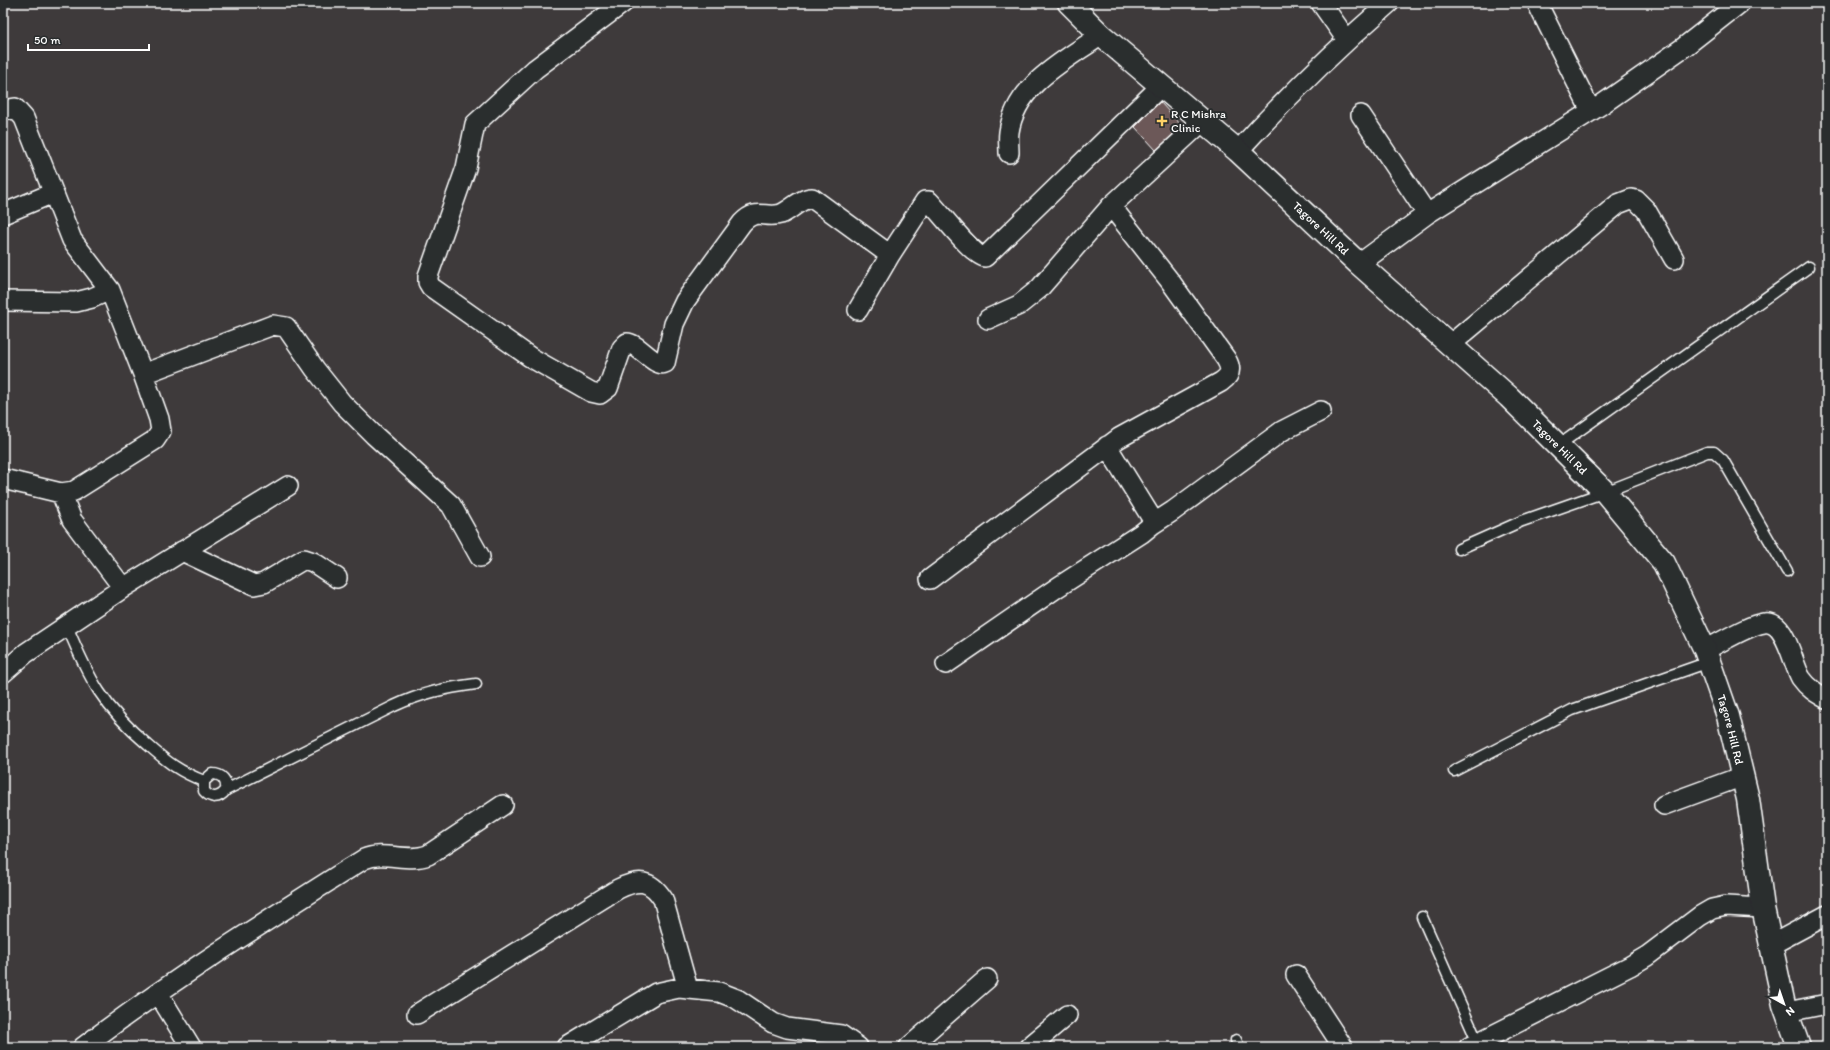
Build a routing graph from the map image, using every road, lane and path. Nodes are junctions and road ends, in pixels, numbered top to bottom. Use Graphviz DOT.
graph roads {
  1 [pos="623,3"];
  2 [pos="1069,3"];
  3 [pos="1321,3"];
  4 [pos="1389,3"];
  5 [pos="1537,3"];
  6 [pos="1740,3"];
  7 [pos="1101,35"];
  8 [pos="1347,40"];
  9 [pos="1160,87"];
  10 [pos="3,110"];
  11 [pos="1591,111"];
  12 [pos="1361,116"];
  13 [pos="1202,121"];
  14 [pos="1238,151"];
  15 [pos="1009,154"];
  16 [pos="53,192"];
  17 [pos="1111,206"];
  18 [pos="3,214"];
  19 [pos="1427,214"];
  20 [pos="890,255"];
  21 [pos="1674,259"];
  22 [pos="1359,264"];
  23 [pos="1809,267"];
  24 [pos="110,290"];
  25 [pos="3,301"];
  26 [pos="858,310"];
  27 [pos="988,319"];
  28 [pos="1451,344"];
  29 [pos="143,374"];
  30 [pos="1321,411"];
  31 [pos="1559,445"];
  32 [pos="1107,446"];
  33 [pos="3,479"];
  34 [pos="288,486"];
  35 [pos="1605,492"];
  36 [pos="61,493"];
  37 [pos="1153,524"];
  38 [pos="1459,548"];
  39 [pos="182,551"];
  40 [pos="480,557"];
  41 [pos="1787,571"];
  42 [pos="337,578"];
  43 [pos="930,579"];
  44 [pos="123,588"];
  45 [pos="67,626"];
  46 [pos="1707,656"];
  47 [pos="946,664"];
  48 [pos="3,673"];
  49 [pos="476,684"];
  50 [pos="1827,699"];
  51 [pos="1454,771"];
  52 [pos="1743,776"];
  53 [pos="204,781"];
  54 [pos="226,790"];
  55 [pos="503,805"];
  56 [pos="1664,805"];
  57 [pos="1763,908"];
  58 [pos="1827,915"];
  59 [pos="1422,917"];
  60 [pos="1771,944"];
  61 [pos="1296,975"];
  62 [pos="987,979"];
  63 [pos="692,990"];
  64 [pos="158,993"];
  65 [pos="1827,1004"];
  66 [pos="1787,1012"];
  67 [pos="417,1014"];
  68 [pos="1067,1015"];
  69 [pos="1481,1044"];
  70 [pos="83,1047"];
  71 [pos="191,1047"];
  72 [pos="567,1047"];
  73 [pos="858,1047"];
  74 [pos="909,1047"];
  75 [pos="1029,1047"];
  76 [pos="1343,1047"];
  77 [pos="1799,1047"];
  1 -- 20 [label="street"];
  2 -- 7 [label="main road, Tagore Hill Rd"];
  3 -- 8 [label="street"];
  4 -- 8 [label="street"];
  5 -- 11 [label="street"];
  6 -- 11 [label="street"];
  7 -- 9 [label="main road, Tagore Hill Rd"];
  7 -- 15 [label="street"];
  8 -- 14 [label="street"];
  9 -- 13 [label="main road, Tagore Hill Rd"];
  9 -- 20 [label="street"];
  10 -- 16 [label="street"];
  11 -- 19 [label="street"];
  12 -- 19 [label="street"];
  13 -- 14 [label="main road, Tagore Hill Rd"];
  13 -- 17 [label="street"];
  14 -- 22 [label="main road, Tagore Hill Rd"];
  16 -- 18 [label="street"];
  16 -- 24 [label="street"];
  17 -- 27 [label="street"];
  17 -- 32 [label="street"];
  19 -- 22 [label="street"];
  20 -- 26 [label="street"];
  21 -- 28 [label="street"];
  22 -- 28 [label="main road, Tagore Hill Rd"];
  23 -- 31 [label="lane"];
  24 -- 25 [label="street"];
  24 -- 29 [label="street"];
  28 -- 31 [label="main road, Tagore Hill Rd"];
  29 -- 36 [label="street"];
  29 -- 40 [label="street"];
  30 -- 37 [label="street"];
  31 -- 35 [label="main road, Tagore Hill Rd"];
  32 -- 37 [label="street"];
  32 -- 43 [label="street"];
  33 -- 36 [label="street"];
  34 -- 39 [label="street"];
  35 -- 38 [label="lane"];
  35 -- 41 [label="lane"];
  35 -- 46 [label="main road, Tagore Hill Rd"];
  36 -- 44 [label="street"];
  37 -- 47 [label="street"];
  39 -- 42 [label="street"];
  39 -- 44 [label="street"];
  44 -- 45 [label="street"];
  45 -- 48 [label="street"];
  45 -- 53 [label="lane"];
  46 -- 50 [label="street"];
  46 -- 51 [label="lane"];
  46 -- 52 [label="main road, Tagore Hill Rd"];
  49 -- 54 [label="lane"];
  52 -- 56 [label="street"];
  52 -- 57 [label="main road, Tagore Hill Rd"];
  53 -- 54 [label="lane"];
  53 -- 54 [label="lane"];
  55 -- 64 [label="street"];
  57 -- 60 [label="main road, Tagore Hill Rd"];
  57 -- 69 [label="street"];
  58 -- 60 [label="street"];
  59 -- 69 [label="lane"];
  60 -- 66 [label="main road, Tagore Hill Rd"];
  61 -- 76 [label="street"];
  62 -- 74 [label="street"];
  63 -- 67 [label="street"];
  63 -- 72 [label="street"];
  63 -- 73 [label="street"];
  64 -- 70 [label="street"];
  64 -- 71 [label="street"];
  65 -- 66 [label="street"];
  66 -- 77 [label="main road, Tagore Hill Rd"];
  68 -- 75 [label="street"];
}
